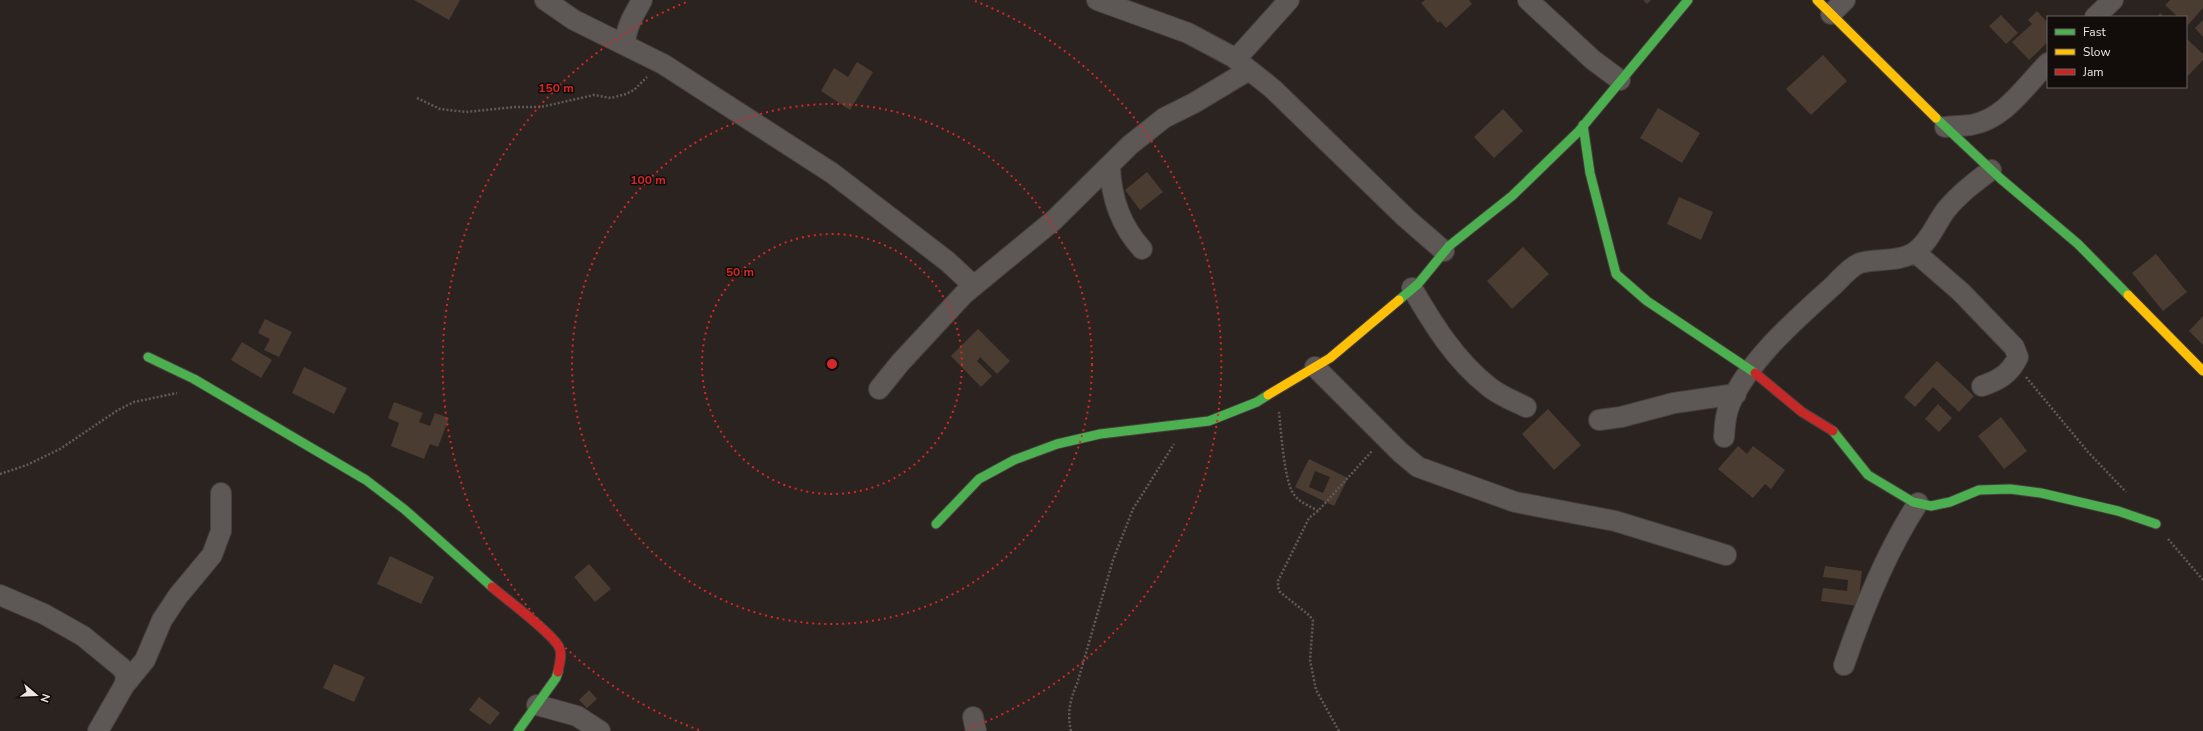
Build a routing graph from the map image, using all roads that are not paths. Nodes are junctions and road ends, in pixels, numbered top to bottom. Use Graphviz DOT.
graph roads {
  1 [pos="545,0"];
  2 [pos="642,0"];
  3 [pos="1097,0"];
  4 [pos="1289,0"];
  5 [pos="1528,0"];
  6 [pos="1688,0"];
  7 [pos="1817,0"];
  8 [pos="1845,0"];
  9 [pos="2113,0"];
  10 [pos="1831,14"];
  11 [pos="2096,16"];
  12 [pos="625,44"];
  13 [pos="2047,64"];
  14 [pos="1242,65"];
  15 [pos="1620,80"];
  16 [pos="1583,125"];
  17 [pos="1946,127"];
  18 [pos="1110,166"];
  19 [pos="1991,170"];
  20 [pos="1142,249"];
  21 [pos="1444,251"];
  22 [pos="1915,252"];
  23 [pos="974,286"];
  24 [pos="1412,288"];
  25 [pos="148,357"];
  26 [pos="1316,367"];
  27 [pos="1751,369"];
  28 [pos="2203,371"];
  29 [pos="1982,386"];
  30 [pos="880,389"];
  31 [pos="1736,394"];
  32 [pos="1526,407"];
  33 [pos="1598,420"];
  34 [pos="1724,437"];
  35 [pos="221,493"];
  36 [pos="1918,503"];
  37 [pos="936,524"];
  38 [pos="2156,524"];
  39 [pos="1726,555"];
  40 [pos="0,595"];
  41 [pos="1844,665"];
  42 [pos="123,687"];
  43 [pos="537,705"];
  44 [pos="98,731"];
  45 [pos="518,731"];
  46 [pos="600,731"];
  1 -- 12 [label="street"];
  2 -- 12 [label="street"];
  3 -- 14 [label="street"];
  4 -- 14 [label="street"];
  5 -- 15 [label="street"];
  6 -- 15 [label="street"];
  7 -- 10 [label="street"];
  8 -- 10 [label="street"];
  9 -- 11 [label="street"];
  10 -- 17 [label="street"];
  12 -- 23 [label="street"];
  13 -- 17 [label="street"];
  14 -- 18 [label="street"];
  14 -- 21 [label="street"];
  15 -- 16 [label="street"];
  16 -- 21 [label="street"];
  16 -- 27 [label="street"];
  17 -- 19 [label="street"];
  18 -- 20 [label="street"];
  18 -- 23 [label="street"];
  19 -- 22 [label="street"];
  19 -- 28 [label="street"];
  21 -- 24 [label="street"];
  22 -- 27 [label="street"];
  22 -- 29 [label="street"];
  23 -- 30 [label="street"];
  24 -- 26 [label="street"];
  24 -- 32 [label="street"];
  25 -- 43 [label="street"];
  26 -- 37 [label="street"];
  26 -- 39 [label="street"];
  27 -- 31 [label="street"];
  27 -- 36 [label="street"];
  31 -- 33 [label="street"];
  31 -- 34 [label="street"];
  35 -- 42 [label="street"];
  36 -- 38 [label="street"];
  36 -- 41 [label="street"];
  40 -- 42 [label="street"];
  42 -- 44 [label="street"];
  43 -- 45 [label="street"];
  43 -- 46 [label="street"];
}
